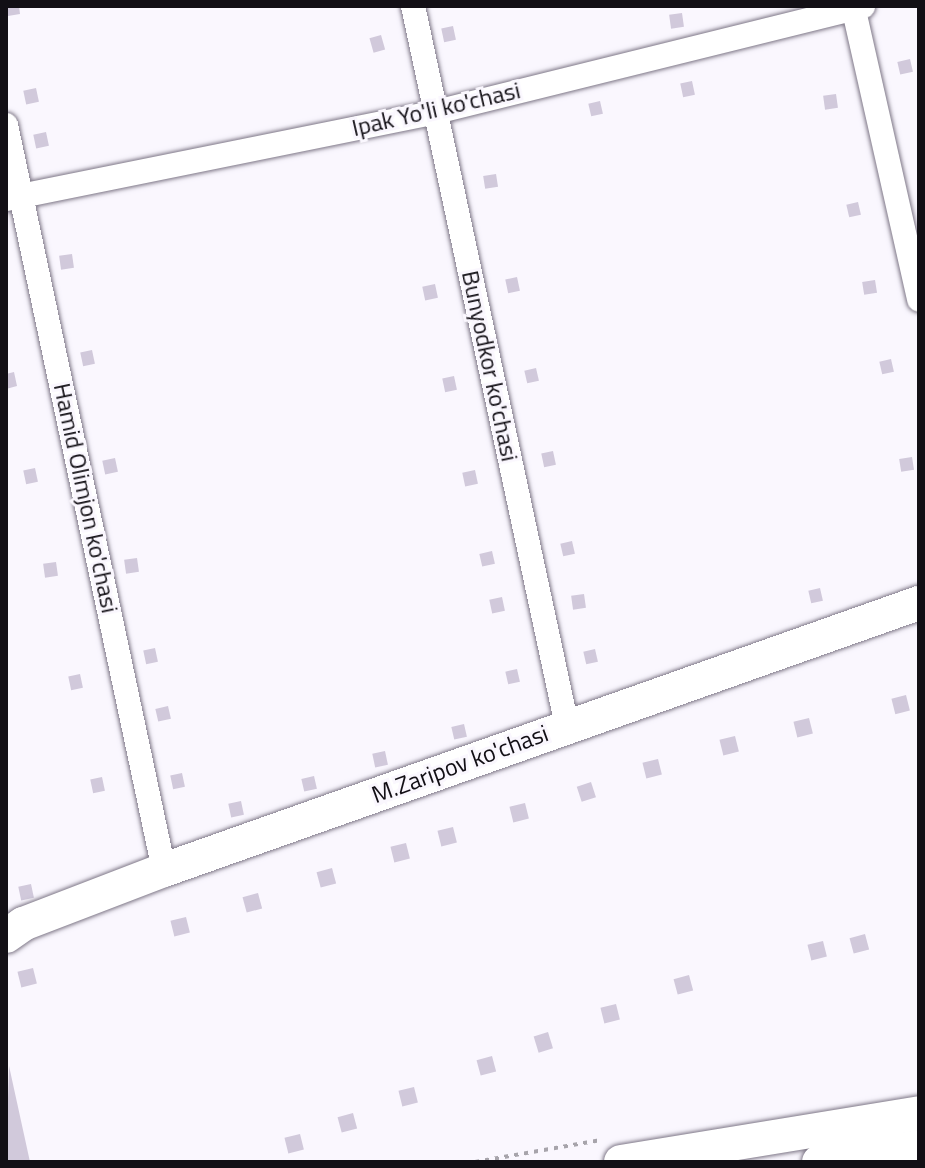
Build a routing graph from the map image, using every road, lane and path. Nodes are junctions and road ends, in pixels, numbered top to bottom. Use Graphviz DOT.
graph roads {
  1 [pos="413,6"];
  2 [pos="857,7"];
  3 [pos="436,112"];
  4 [pos="6,125"];
  5 [pos="14,197"];
  6 [pos="919,300"];
  7 [pos="919,603"];
  8 [pos="567,726"];
  9 [pos="164,870"];
  10 [pos="6,936"];
  11 [pos="919,1113"];
  12 [pos="919,1147"];
  13 [pos="621,1162"];
  14 [pos="819,1162"];
  1 -- 3 [label="street, Bunyodkor ko'chasi"];
  2 -- 3 [label="street, Ipak Yo'li ko'chasi"];
  2 -- 6 [label="street"];
  3 -- 5 [label="street, Ipak Yo'li ko'chasi"];
  3 -- 8 [label="street, Bunyodkor ko'chasi"];
  4 -- 5 [label="street, Hamid Olimjon ko'chasi"];
  5 -- 9 [label="street, Hamid Olimjon ko'chasi"];
  7 -- 8 [label="street, M.Zaripov ko'chasi"];
  8 -- 9 [label="street, M.Zaripov ko'chasi"];
  9 -- 10 [label="street, M.Zaripov ko'chasi"];
  11 -- 13 [label="street"];
  12 -- 14 [label="street"];
}
